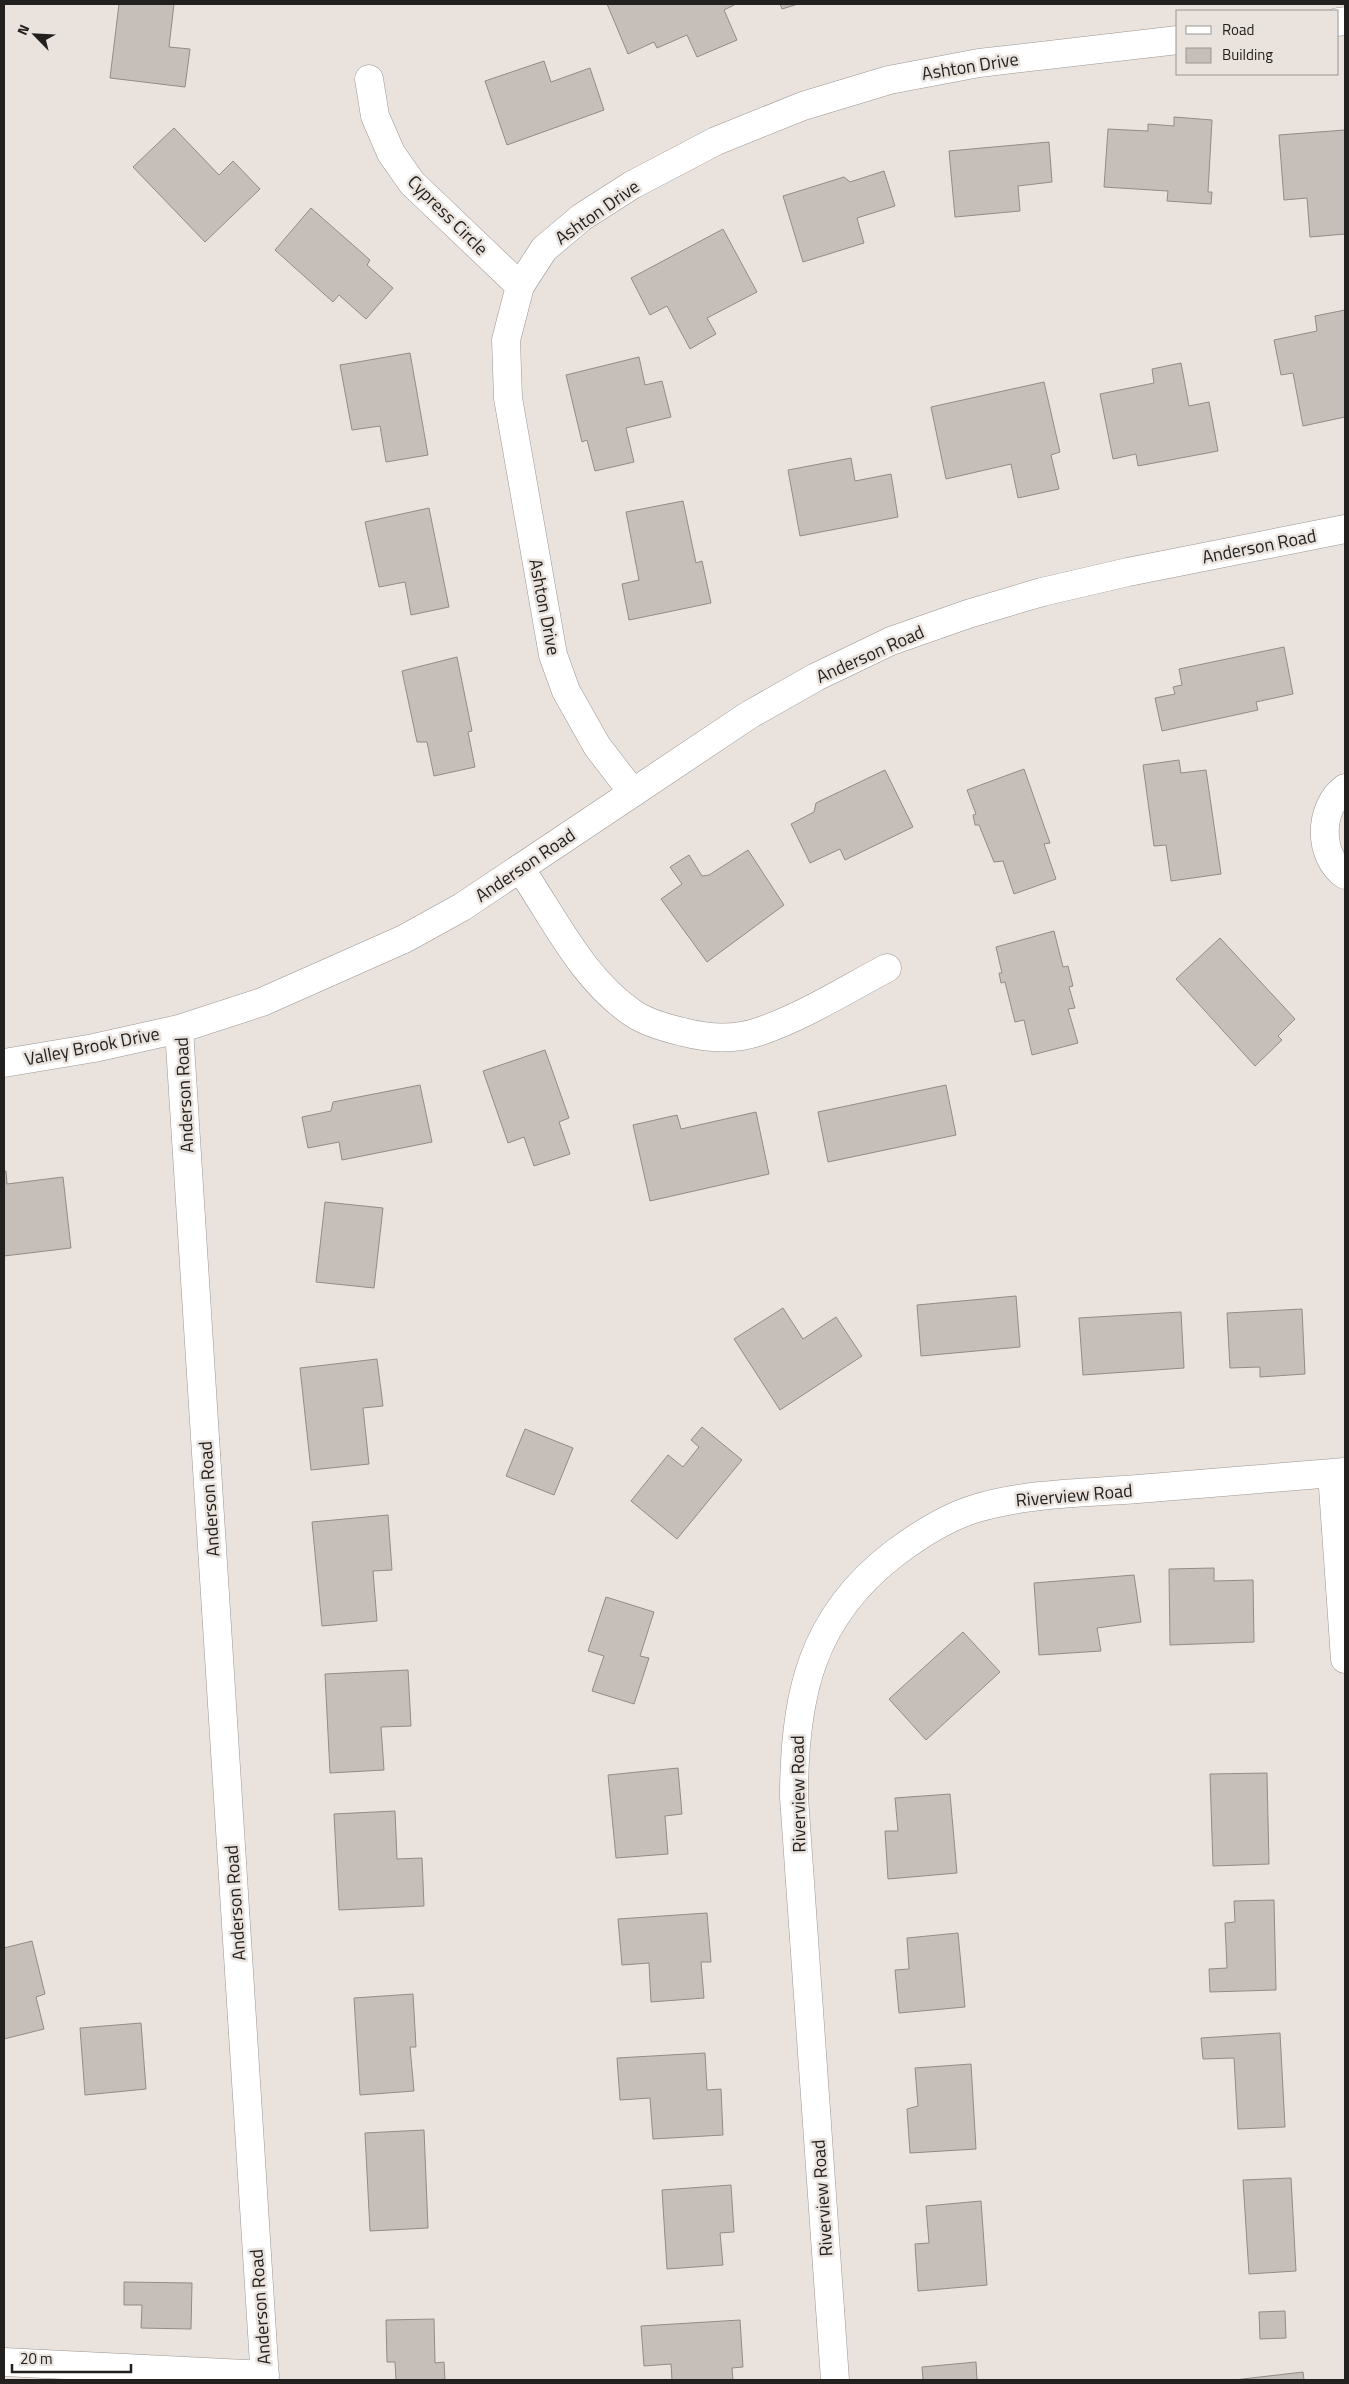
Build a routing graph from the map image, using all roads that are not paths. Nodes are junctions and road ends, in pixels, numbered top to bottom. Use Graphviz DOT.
graph roads {
  1 [pos="1176,40"];
  2 [pos="369,79"];
  3 [pos="520,286"];
  4 [pos="1345,529"];
  5 [pos="1345,788"];
  6 [pos="633,793"];
  7 [pos="520,868"];
  8 [pos="1345,875"];
  9 [pos="886,968"];
  10 [pos="180,1029"];
  11 [pos="4,1063"];
  12 [pos="1339,1473"];
  13 [pos="1345,1659"];
  14 [pos="4,2362"];
  15 [pos="265,2378"];
  16 [pos="835,2380"];
  1 -- 3 [label="street, Ashton Drive"];
  2 -- 3 [label="street, Cypress Circle"];
  3 -- 6 [label="street, Ashton Drive"];
  4 -- 6 [label="street, Anderson Road"];
  5 -- 8 [label="street"];
  6 -- 7 [label="street, Anderson Road"];
  7 -- 9 [label="street"];
  7 -- 10 [label="street, Anderson Road"];
  10 -- 11 [label="street, Valley Brook Drive"];
  10 -- 15 [label="street, Anderson Road"];
  12 -- 13 [label="street"];
  12 -- 16 [label="street, Riverview Road"];
  14 -- 15 [label="street"];
}
